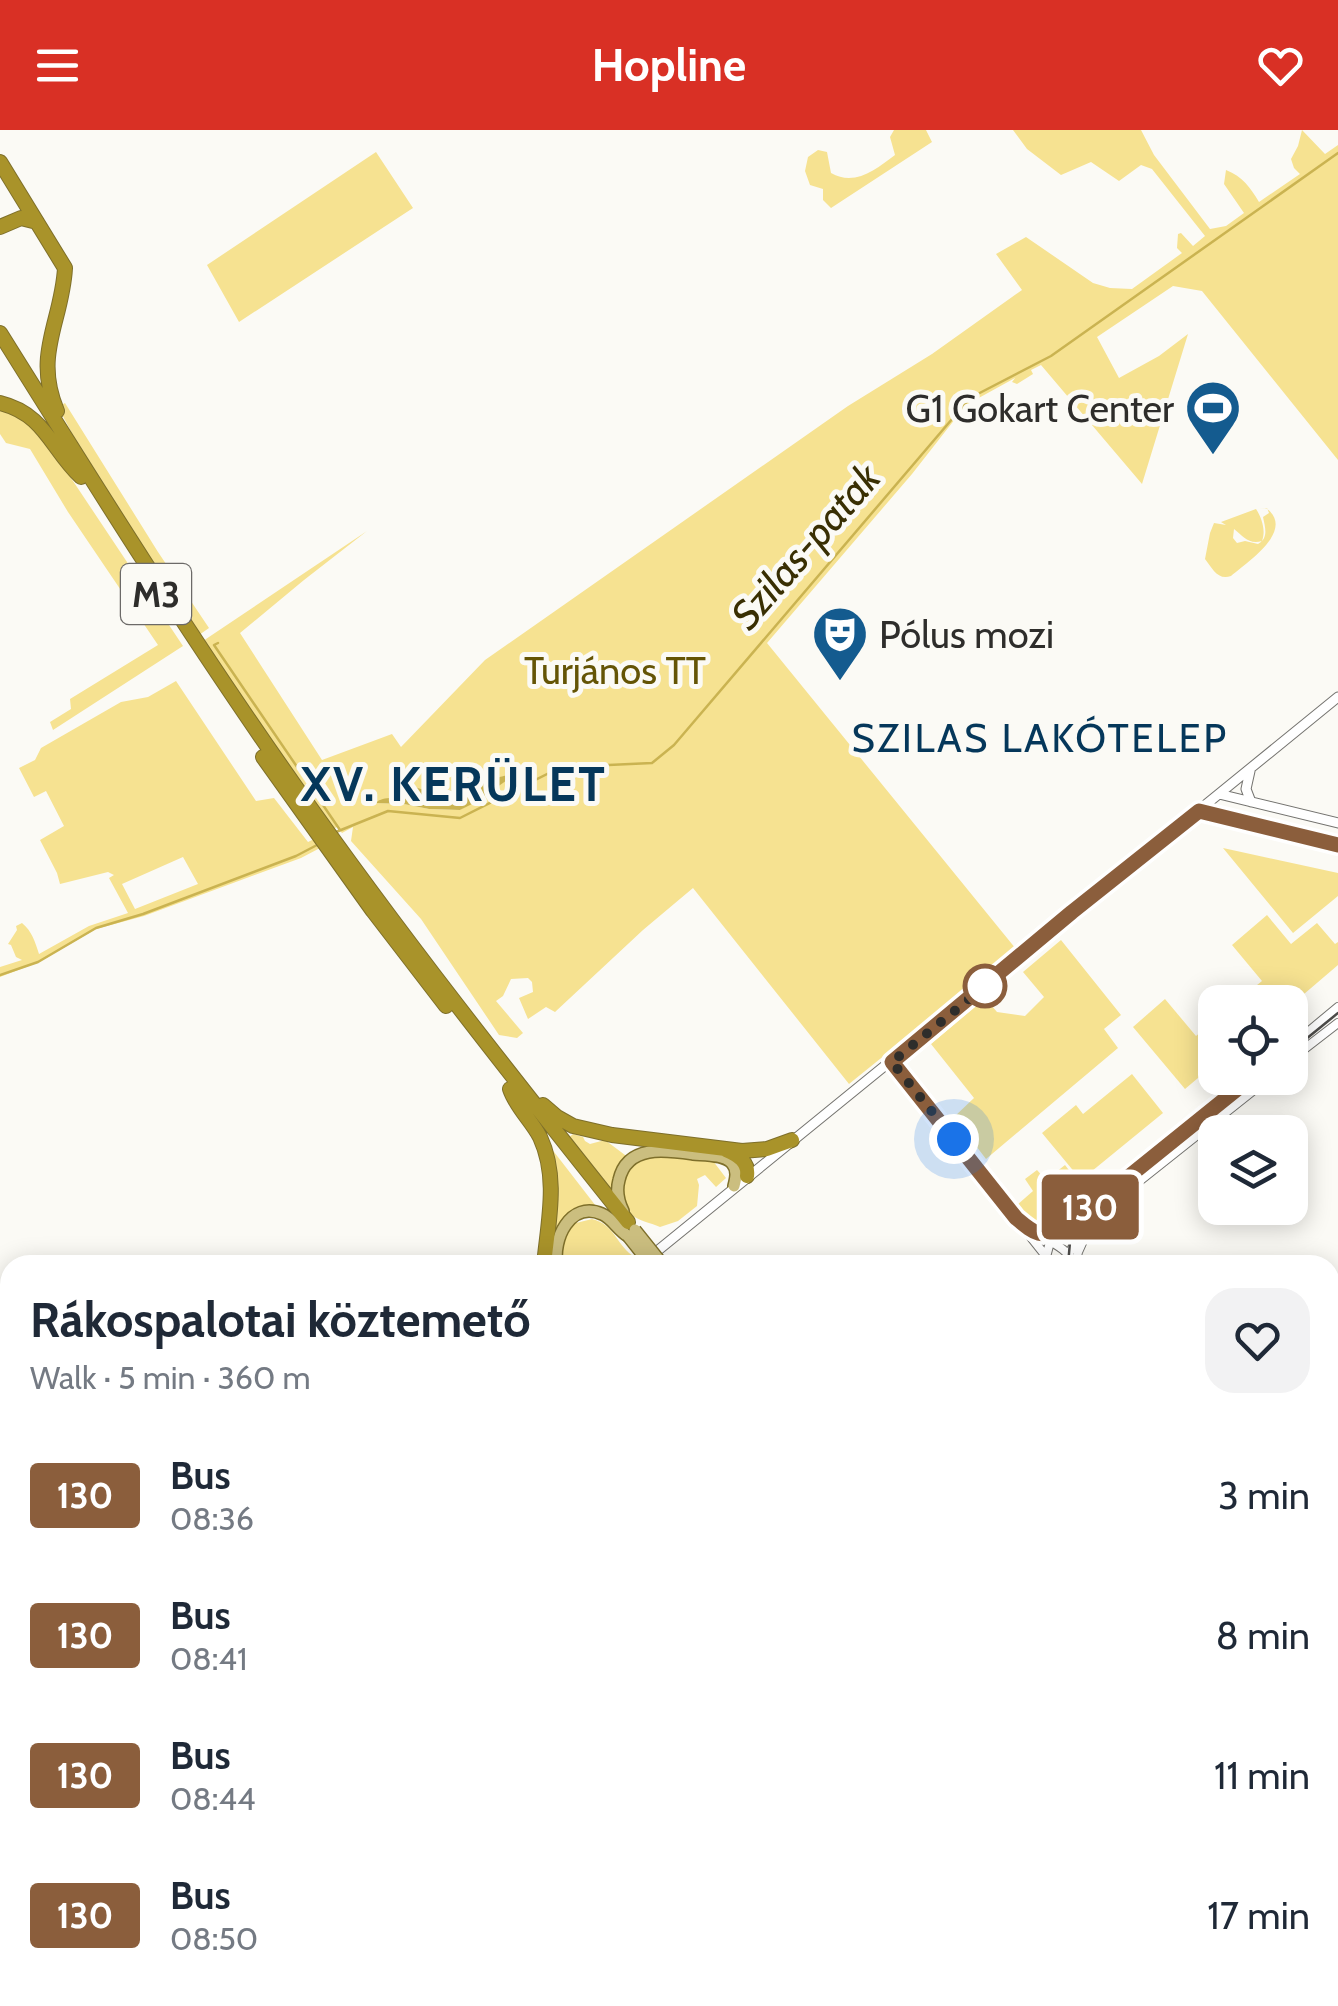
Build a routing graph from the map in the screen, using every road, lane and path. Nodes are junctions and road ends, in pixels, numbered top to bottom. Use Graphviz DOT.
graph roads {
  1 [pos="0,162"];
  2 [pos="25,215"];
  3 [pos="0,227"];
  4 [pos="0,333"];
  5 [pos="0,349"];
  6 [pos="0,402"];
  7 [pos="86,478"];
  8 [pos="1338,698"];
  9 [pos="1251,769"];
  10 [pos="1219,794"];
  11 [pos="1251,802"];
  12 [pos="1285,810"];
  13 [pos="1199,811"];
  14 [pos="1338,823"];
  15 [pos="1272,828"];
  16 [pos="326,838"];
  17 [pos="1338,845"];
  18 [pos="1338,1007"];
  19 [pos="1338,1023"];
  20 [pos="1308,1032"];
  21 [pos="1308,1046"];
  22 [pos="892,1062"];
  23 [pos="502,1065"];
  24 [pos="510,1089"];
  25 [pos="1230,1095"];
  26 [pos="1247,1095"];
  27 [pos="792,1140"];
  28 [pos="720,1148"];
  29 [pos="747,1176"];
  30 [pos="734,1186"];
  31 [pos="1016,1218"];
  32 [pos="1094,1218"];
  33 [pos="1065,1228"];
  34 [pos="630,1229"];
  35 [pos="1035,1233"];
  36 [pos="1050,1242"];
  37 [pos="1069,1253"];
  38 [pos="545,1255"];
  39 [pos="556,1255"];
  40 [pos="646,1255"];
  41 [pos="652,1255"];
  42 [pos="654,1255"];
  43 [pos="1044,1255"];
  44 [pos="1047,1255"];
  45 [pos="1065,1255"];
  46 [pos="1078,1255"];
  1 -- 2 [label="highway"];
  2 -- 3 [label="highway"];
  2 -- 7 [label="highway"];
  4 -- 7 [label="highway, M3"];
  5 -- 7 [label="highway, M3"];
  6 -- 7 [label="highway"];
  7 -- 16 [label="highway, M3"];
  8 -- 9 [label="main road"];
  9 -- 10 [label="main road"];
  9 -- 11 [label="main road"];
  10 -- 11 [label="main road"];
  10 -- 13 [label="main road"];
  11 -- 12 [label="main road"];
  12 -- 14 [label="main road"];
  12 -- 15 [label="main road"];
  13 -- 15 [label="main road"];
  13 -- 22 [label="main road"];
  15 -- 17 [label="main road"];
  16 -- 23 [label="highway, M3"];
  16 -- 24 [label="highway, M3"];
  18 -- 20 [label="street"];
  19 -- 21 [label="street"];
  22 -- 27 [label="main road"];
  22 -- 31 [label="street"];
  23 -- 28 [label="highway"];
  23 -- 34 [label="highway, M3"];
  24 -- 34 [label="highway, M3"];
  24 -- 38 [label="highway"];
  25 -- 33 [label="street"];
  26 -- 32 [label="street"];
  27 -- 28 [label="highway"];
  27 -- 29 [label="main road"];
  28 -- 29 [label="highway"];
  29 -- 30 [label="main road"];
  30 -- 34 [label="main road"];
  30 -- 41 [label="main road"];
  31 -- 35 [label="street"];
  31 -- 43 [label="street"];
  32 -- 37 [label="street"];
  32 -- 46 [label="street"];
  33 -- 35 [label="street"];
  33 -- 36 [label="street"];
  34 -- 39 [label="main road"];
  34 -- 40 [label="main road, M3, bridge"];
  34 -- 42 [label="main road, M3, bridge"];
  35 -- 36 [label="street"];
  36 -- 37 [label="street"];
  36 -- 44 [label="street"];
  37 -- 45 [label="street"];
}
